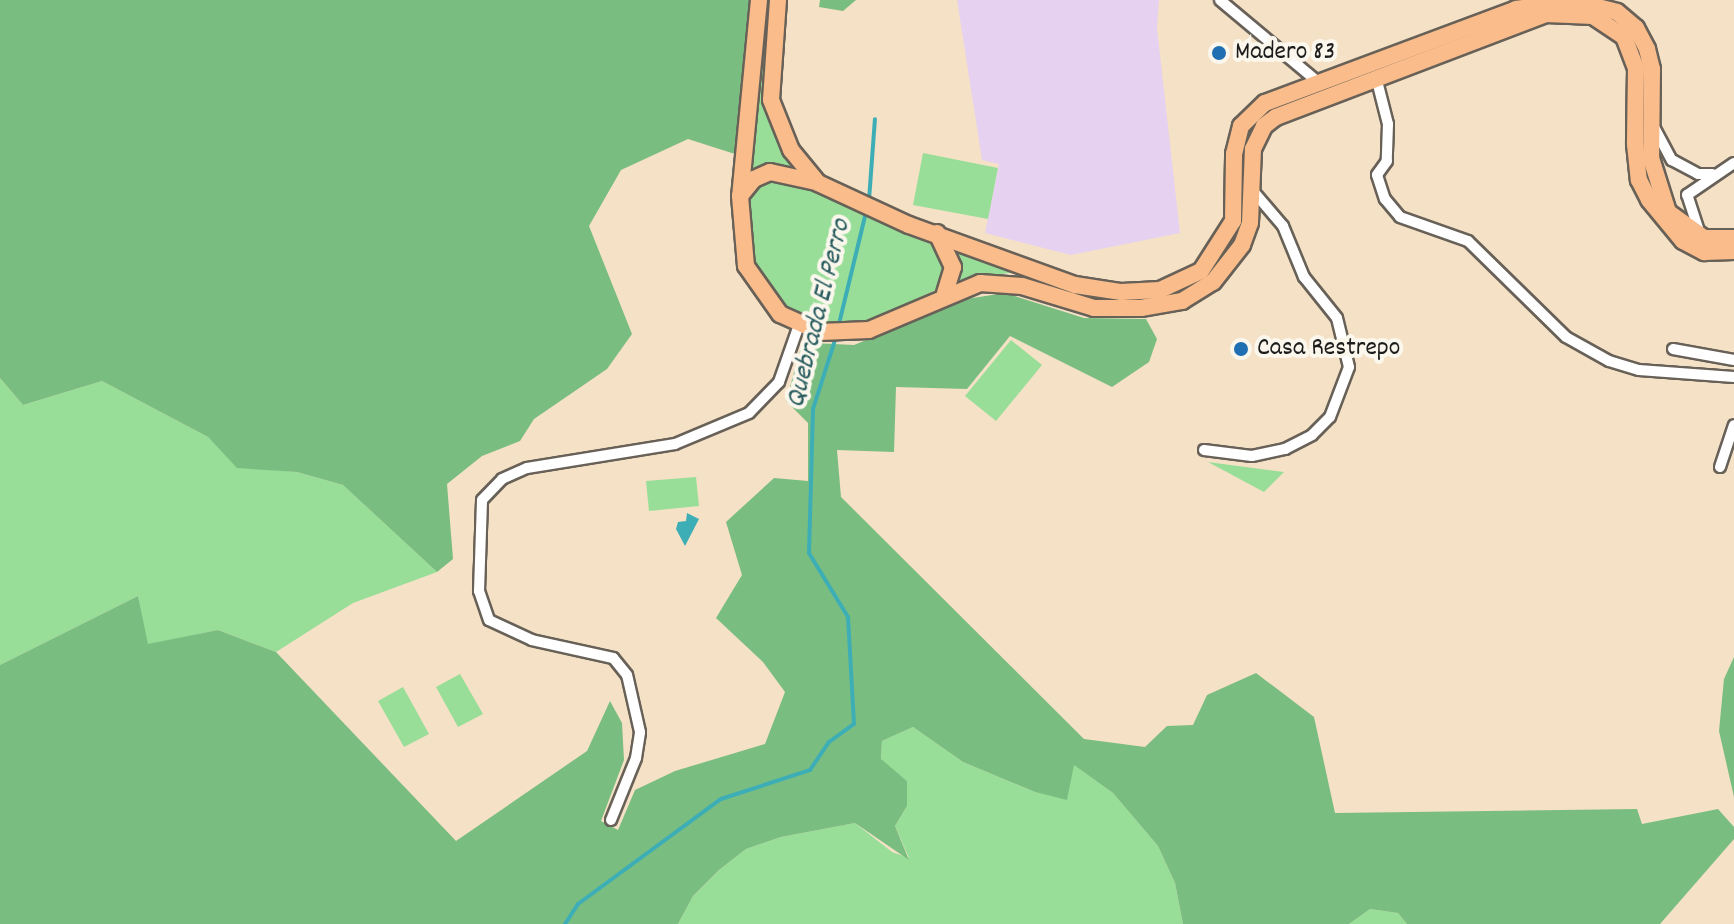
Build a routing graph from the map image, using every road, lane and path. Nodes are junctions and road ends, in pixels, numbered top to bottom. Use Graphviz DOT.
graph roads {
  1 [pos="759,0"];
  2 [pos="778,0"];
  3 [pos="1220,0"];
  4 [pos="1376,77"];
  5 [pos="1318,82"];
  6 [pos="1649,116"];
  7 [pos="1734,163"];
  8 [pos="1718,174"];
  9 [pos="818,183"];
  10 [pos="1253,191"];
  11 [pos="740,196"];
  12 [pos="937,233"];
  13 [pos="1704,238"];
  14 [pos="1734,238"];
  15 [pos="1734,251"];
  16 [pos="945,294"];
  17 [pos="799,325"];
  18 [pos="1673,349"];
  19 [pos="1734,360"];
  20 [pos="1734,377"];
  21 [pos="1734,425"];
  22 [pos="1204,450"];
  23 [pos="1720,467"];
  24 [pos="611,820"];
  1 -- 11 [label="main road"];
  2 -- 9 [label="main road"];
  3 -- 5 [label="street"];
  4 -- 10 [label="main road"];
  4 -- 15 [label="main road"];
  4 -- 20 [label="street"];
  5 -- 6 [label="main road"];
  5 -- 12 [label="main road"];
  6 -- 8 [label="street"];
  6 -- 13 [label="main road"];
  7 -- 8 [label="street"];
  8 -- 13 [label="street"];
  9 -- 11 [label="main road"];
  9 -- 12 [label="main road"];
  10 -- 16 [label="main road"];
  10 -- 22 [label="street"];
  11 -- 17 [label="main road"];
  12 -- 16 [label="main road"];
  13 -- 14 [label="main road"];
  16 -- 17 [label="main road"];
  17 -- 24 [label="street"];
  18 -- 19 [label="street"];
  21 -- 23 [label="street"];
}
